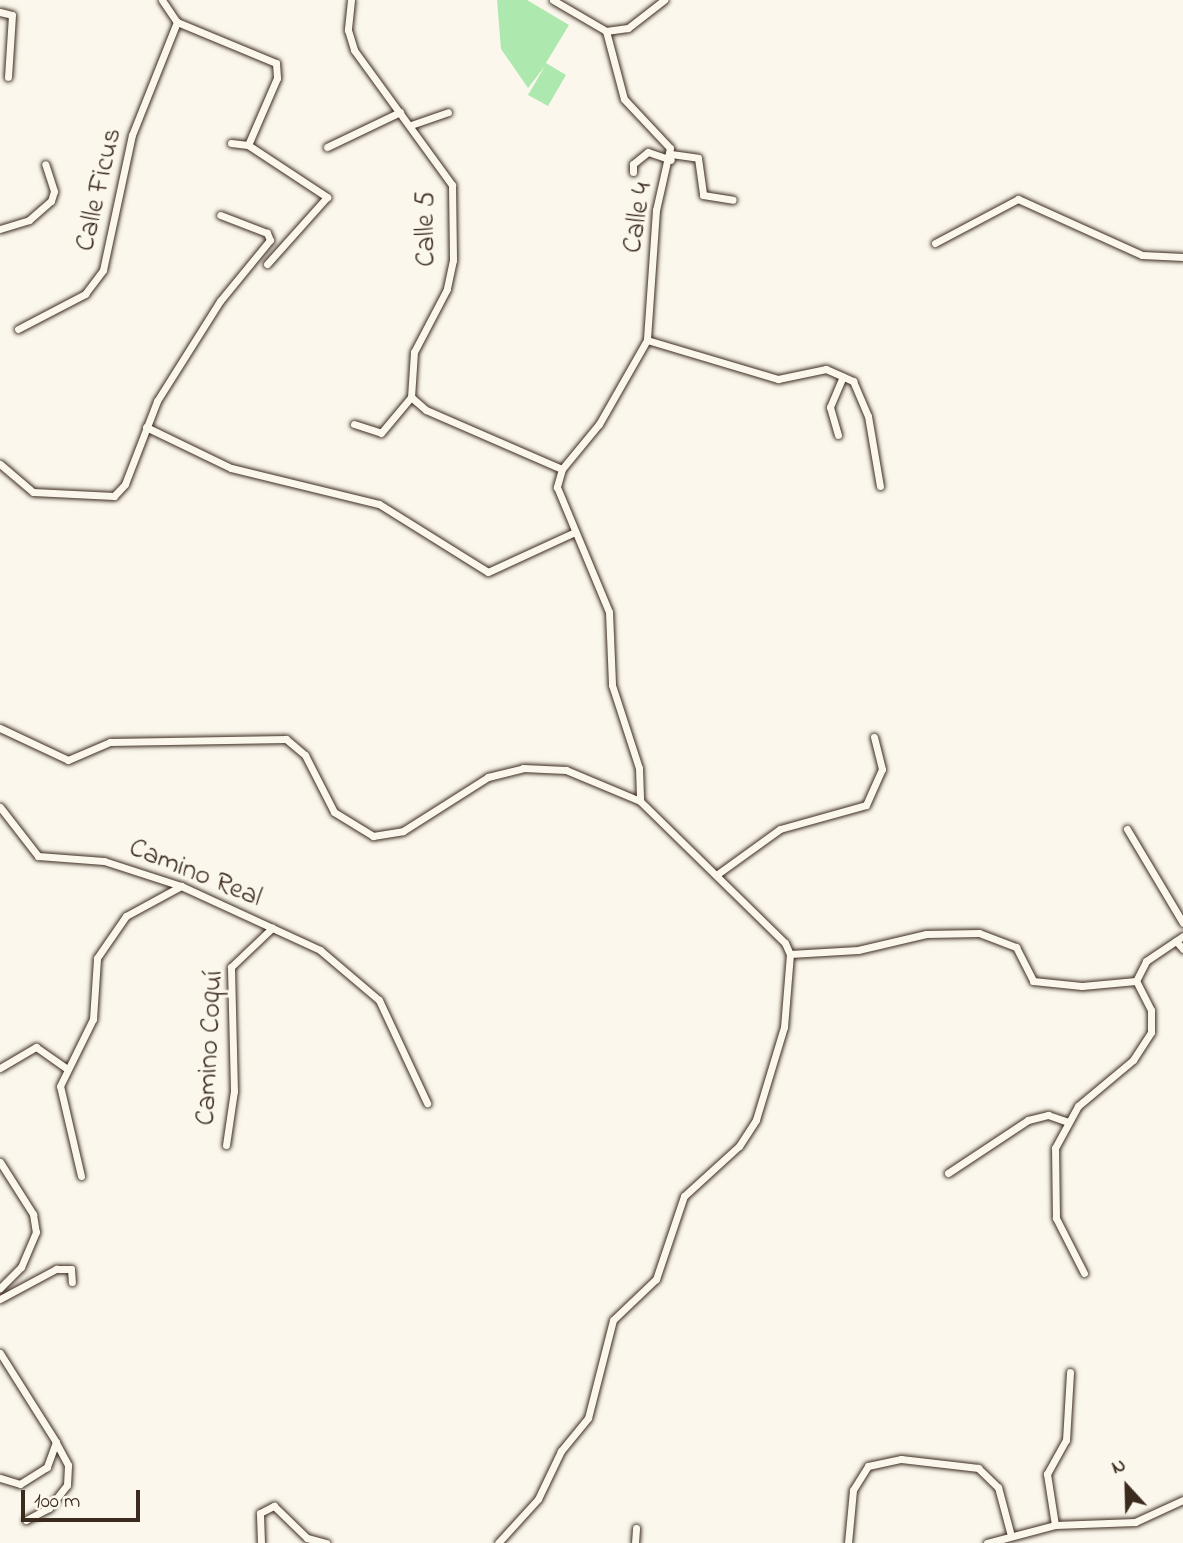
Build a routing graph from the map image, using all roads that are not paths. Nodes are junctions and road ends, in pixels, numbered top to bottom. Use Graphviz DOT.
graph roads {
  1 [pos="162,0"];
  2 [pos="351,0"];
  3 [pos="553,0"];
  4 [pos="664,0"];
  5 [pos="0,12"];
  6 [pos="177,22"];
  7 [pos="606,31"];
  8 [pos="8,78"];
  9 [pos="400,112"];
  10 [pos="448,112"];
  11 [pos="411,125"];
  12 [pos="231,144"];
  13 [pos="248,145"];
  14 [pos="327,147"];
  15 [pos="671,157"];
  16 [pos="45,164"];
  17 [pos="634,172"];
  18 [pos="733,200"];
  19 [pos="220,215"];
  20 [pos="0,229"];
  21 [pos="934,243"];
  22 [pos="1183,257"];
  23 [pos="267,264"];
  24 [pos="18,329"];
  25 [pos="647,340"];
  26 [pos="843,377"];
  27 [pos="411,397"];
  28 [pos="354,424"];
  29 [pos="146,427"];
  30 [pos="838,435"];
  31 [pos="0,464"];
  32 [pos="562,469"];
  33 [pos="880,486"];
  34 [pos="575,532"];
  35 [pos="0,728"];
  36 [pos="874,737"];
  37 [pos="640,801"];
  38 [pos="0,807"];
  39 [pos="1127,829"];
  40 [pos="719,873"];
  41 [pos="181,886"];
  42 [pos="1183,923"];
  43 [pos="272,928"];
  44 [pos="1183,936"];
  45 [pos="1176,942"];
  46 [pos="1183,950"];
  47 [pos="790,954"];
  48 [pos="1136,981"];
  49 [pos="0,1069"];
  50 [pos="67,1069"];
  51 [pos="426,1102"];
  52 [pos="1068,1122"];
  53 [pos="226,1145"];
  54 [pos="0,1162"];
  55 [pos="948,1173"];
  56 [pos="81,1176"];
  57 [pos="1084,1273"];
  58 [pos="72,1282"];
  59 [pos="0,1288"];
  60 [pos="0,1299"];
  61 [pos="0,1353"];
  62 [pos="1070,1372"];
  63 [pos="56,1442"];
  64 [pos="0,1478"];
  65 [pos="1183,1500"];
  66 [pos="26,1520"];
  67 [pos="1055,1525"];
  68 [pos="636,1528"];
  69 [pos="1010,1532"];
  70 [pos="261,1543"];
  71 [pos="326,1543"];
  72 [pos="498,1543"];
  73 [pos="635,1543"];
  74 [pos="848,1543"];
  75 [pos="987,1543"];
  1 -- 6 [label="street"];
  2 -- 9 [label="street, Calle 5"];
  3 -- 7 [label="street"];
  4 -- 7 [label="street"];
  5 -- 8 [label="street"];
  6 -- 13 [label="street"];
  6 -- 24 [label="street, Calle Ficus"];
  7 -- 15 [label="street, Calle 4"];
  9 -- 11 [label="street, Calle 5"];
  9 -- 14 [label="street"];
  10 -- 11 [label="street"];
  11 -- 27 [label="street, Calle 5"];
  12 -- 13 [label="street"];
  13 -- 23 [label="street"];
  15 -- 17 [label="street"];
  15 -- 18 [label="street"];
  15 -- 25 [label="street, Calle 4"];
  16 -- 20 [label="street"];
  19 -- 29 [label="street"];
  21 -- 22 [label="street"];
  25 -- 26 [label="street"];
  25 -- 32 [label="street, Calle 4"];
  26 -- 30 [label="street"];
  26 -- 33 [label="street"];
  27 -- 28 [label="street"];
  27 -- 32 [label="street"];
  29 -- 31 [label="street"];
  29 -- 34 [label="street"];
  32 -- 34 [label="street"];
  34 -- 37 [label="street"];
  35 -- 37 [label="street"];
  36 -- 40 [label="street"];
  37 -- 40 [label="street"];
  38 -- 41 [label="street, Camino Real"];
  39 -- 42 [label="street"];
  40 -- 47 [label="street"];
  41 -- 43 [label="street, Camino Real"];
  41 -- 50 [label="street"];
  43 -- 51 [label="street, Camino Real"];
  43 -- 53 [label="street, Camino Coquí"];
  44 -- 45 [label="street"];
  45 -- 46 [label="street"];
  45 -- 48 [label="street"];
  47 -- 48 [label="street"];
  47 -- 72 [label="street"];
  48 -- 52 [label="street"];
  49 -- 50 [label="street"];
  50 -- 56 [label="street"];
  52 -- 55 [label="street"];
  52 -- 57 [label="street"];
  54 -- 59 [label="street"];
  58 -- 60 [label="street"];
  61 -- 63 [label="street"];
  62 -- 67 [label="street"];
  63 -- 64 [label="street"];
  63 -- 66 [label="street"];
  65 -- 67 [label="street"];
  67 -- 69 [label="street"];
  68 -- 73 [label="street"];
  69 -- 74 [label="street"];
  69 -- 75 [label="street"];
  70 -- 71 [label="street"];
}
